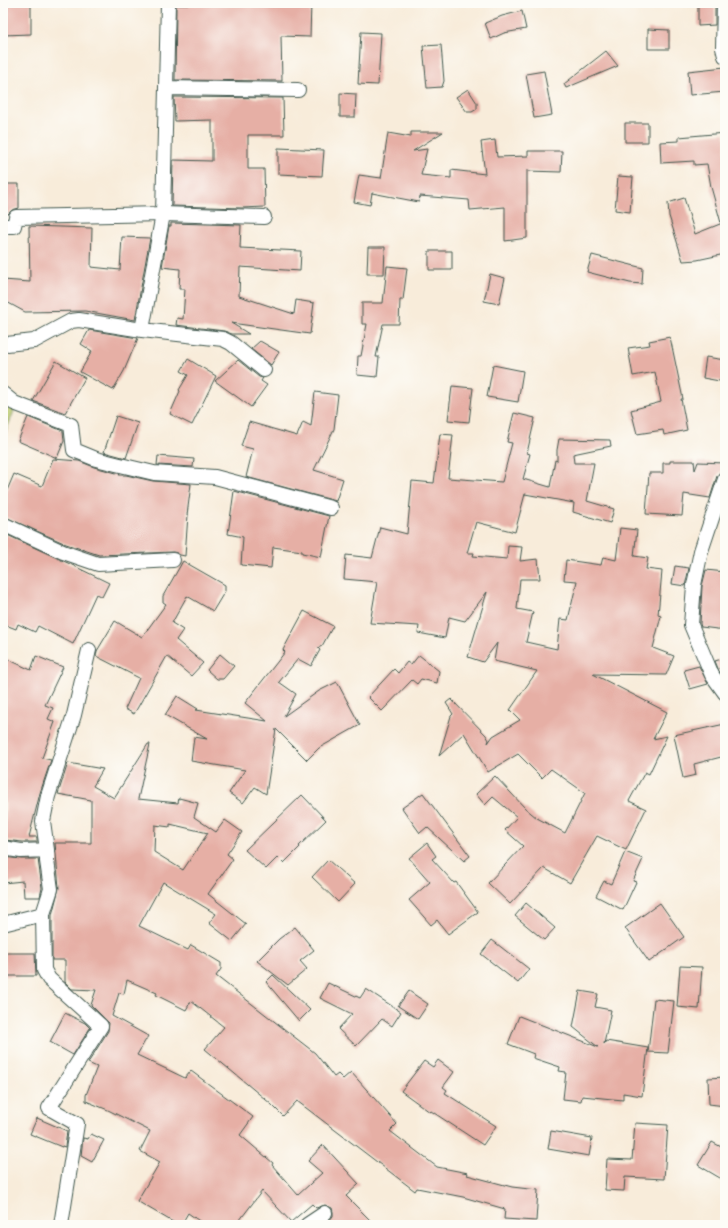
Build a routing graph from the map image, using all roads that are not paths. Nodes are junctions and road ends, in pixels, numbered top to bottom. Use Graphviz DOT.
graph roads {
  1 [pos="168,3"];
  2 [pos="724,3"];
  3 [pos="725,56"];
  4 [pos="166,88"];
  5 [pos="298,90"];
  6 [pos="163,214"];
  7 [pos="264,217"];
  8 [pos="3,226"];
  9 [pos="142,330"];
  10 [pos="3,343"];
  11 [pos="264,370"];
  12 [pos="3,394"];
  13 [pos="725,479"];
  14 [pos="331,508"];
  15 [pos="3,524"];
  16 [pos="173,560"];
  17 [pos="89,650"];
  18 [pos="725,693"];
  19 [pos="3,848"];
  20 [pos="48,850"];
  21 [pos="43,914"];
  22 [pos="3,924"];
  23 [pos="325,1212"];
  24 [pos="61,1225"];
  25 [pos="307,1225"];
  1 -- 4 [label="street"];
  2 -- 3 [label="street"];
  4 -- 5 [label="street"];
  4 -- 6 [label="street"];
  6 -- 7 [label="street"];
  6 -- 8 [label="street"];
  6 -- 9 [label="street"];
  9 -- 10 [label="street"];
  9 -- 11 [label="street"];
  12 -- 14 [label="street"];
  13 -- 18 [label="street"];
  15 -- 16 [label="street"];
  17 -- 20 [label="street"];
  19 -- 20 [label="street"];
  20 -- 21 [label="street"];
  21 -- 22 [label="street"];
  21 -- 24 [label="street"];
  23 -- 25 [label="street"];
}
